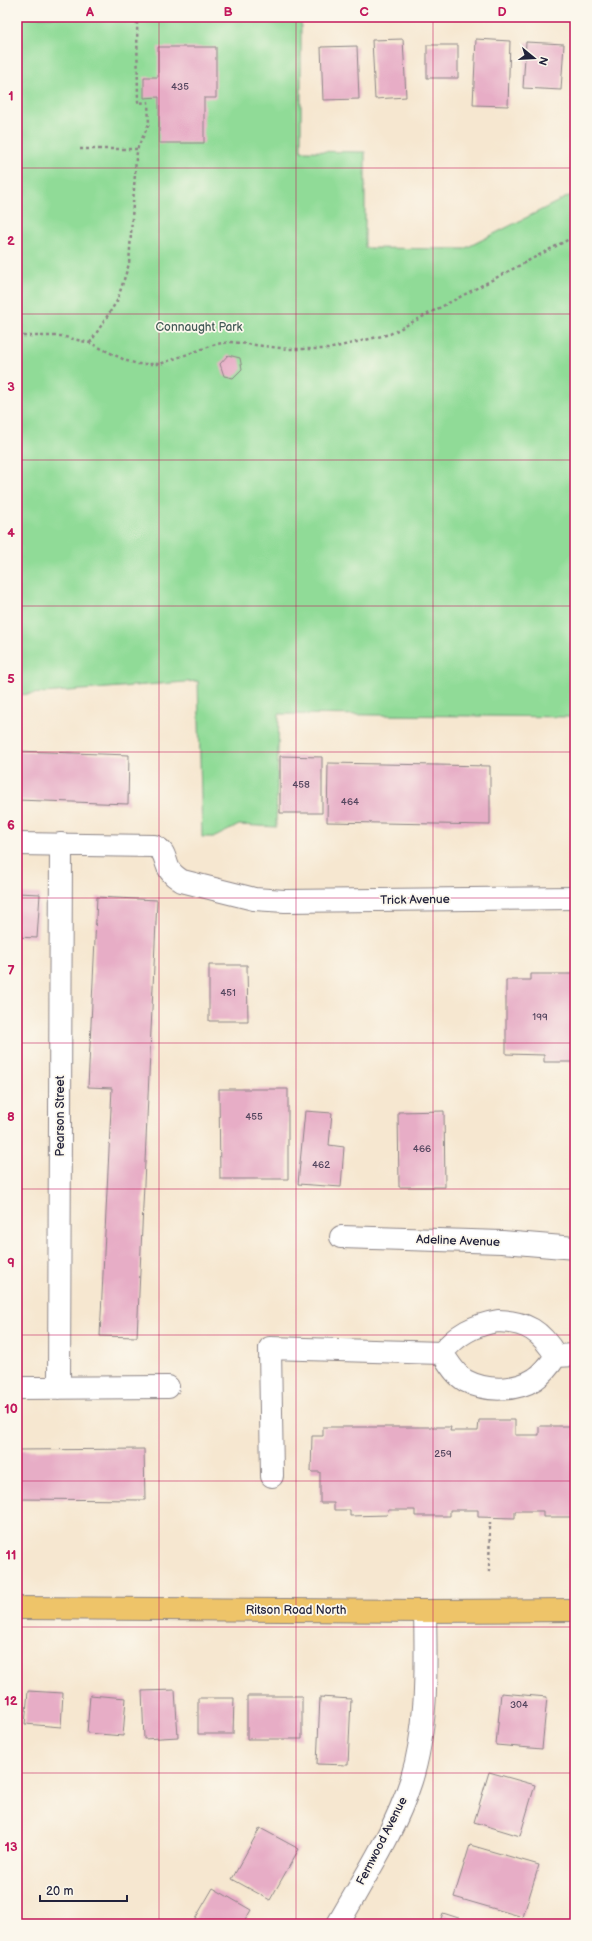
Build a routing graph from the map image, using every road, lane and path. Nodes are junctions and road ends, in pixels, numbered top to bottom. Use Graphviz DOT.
graph roads {
  1 [pos="137,17"];
  2 [pos="80,149"];
  3 [pos="138,149"];
  4 [pos="575,236"];
  5 [pos="17,336"];
  6 [pos="90,343"];
  7 [pos="17,844"];
  8 [pos="61,844"];
  9 [pos="575,898"];
  10 [pos="341,1237"];
  11 [pos="575,1248"];
  12 [pos="442,1353"];
  13 [pos="566,1356"];
  14 [pos="168,1387"];
  15 [pos="17,1388"];
  16 [pos="59,1388"];
  17 [pos="272,1476"];
  18 [pos="490,1522"];
  19 [pos="489,1572"];
  20 [pos="17,1608"];
  21 [pos="575,1610"];
  22 [pos="425,1611"];
  23 [pos="338,1924"];
  1 -- 3 [label="path"];
  2 -- 3 [label="path"];
  3 -- 6 [label="path"];
  4 -- 6 [label="path"];
  5 -- 6 [label="path"];
  7 -- 8 [label="street"];
  8 -- 9 [label="street, Trick Avenue"];
  8 -- 16 [label="street, Pearson Street"];
  10 -- 11 [label="street, Adeline Avenue"];
  12 -- 13 [label="street"];
  12 -- 13 [label="street"];
  12 -- 17 [label="street"];
  14 -- 16 [label="street"];
  15 -- 16 [label="street"];
  18 -- 19 [label="path"];
  20 -- 22 [label="main road, Ritson Road North"];
  21 -- 22 [label="main road, Ritson Road North"];
  22 -- 23 [label="street, Fernwood Avenue"];
}
